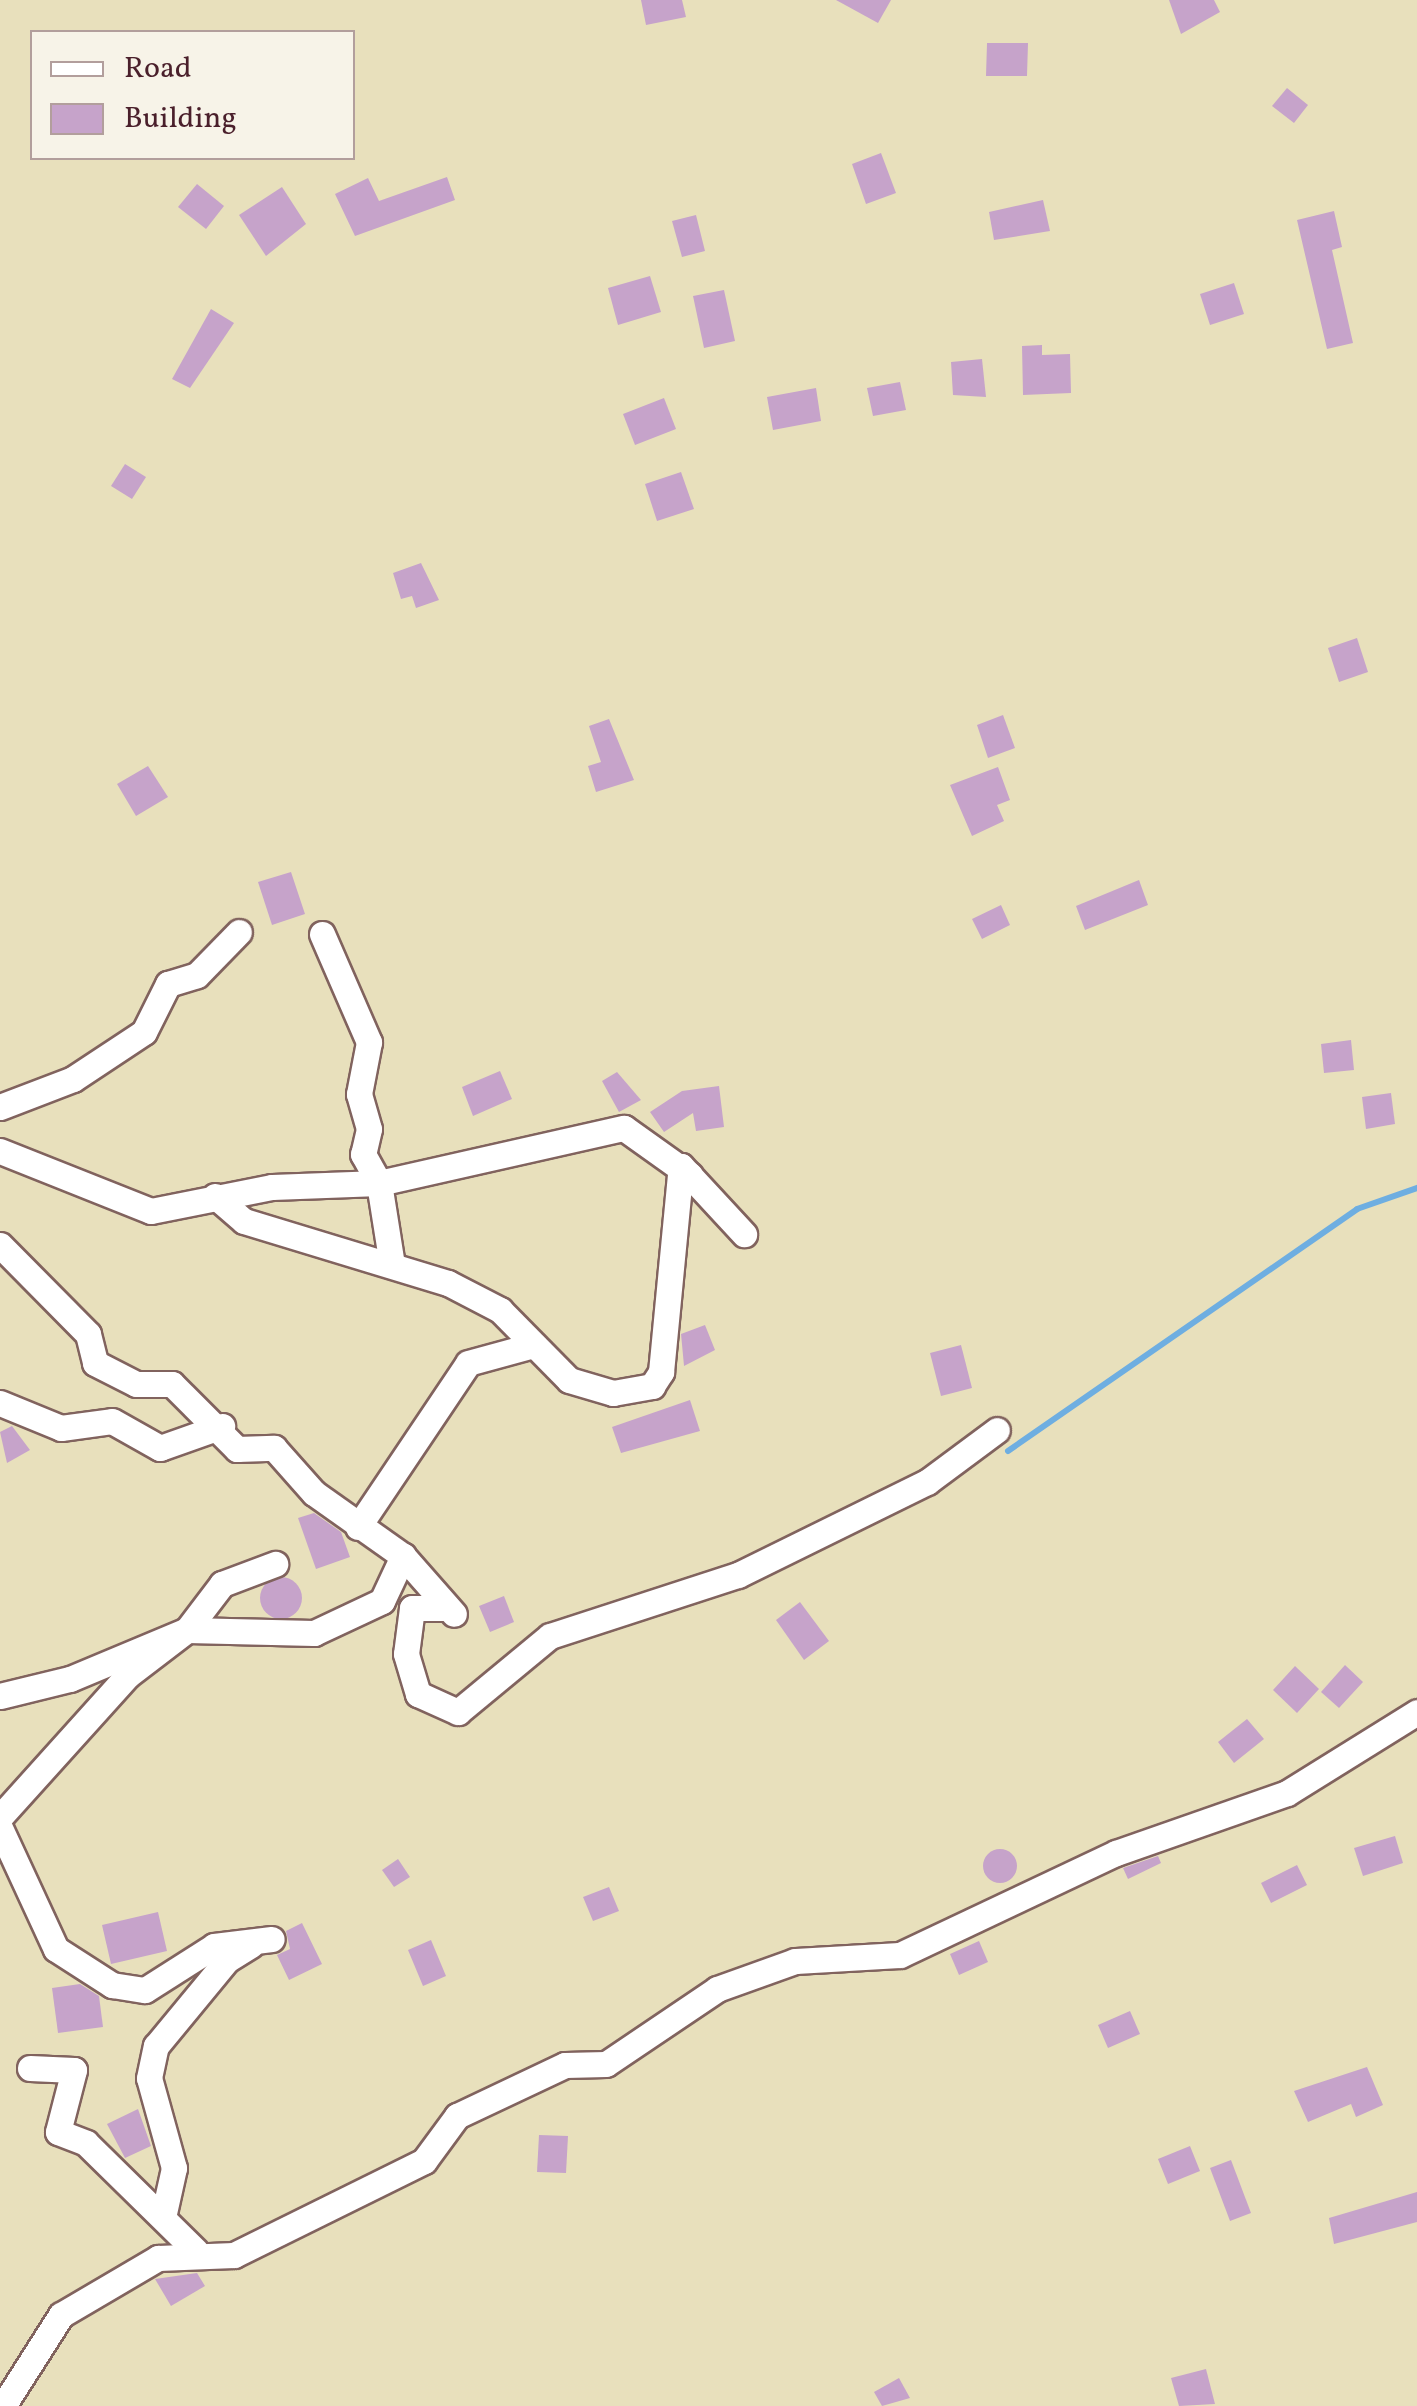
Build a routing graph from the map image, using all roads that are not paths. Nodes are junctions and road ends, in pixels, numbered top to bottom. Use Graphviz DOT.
graph roads {
  1 [pos="240,932"];
  2 [pos="322,934"];
  3 [pos="0,1107"];
  4 [pos="0,1151"];
  5 [pos="379,1184"];
  6 [pos="215,1196"];
  7 [pos="0,1244"];
  8 [pos="392,1265"];
  9 [pos="534,1345"];
  10 [pos="5,1411"];
  11 [pos="222,1426"];
  12 [pos="997,1430"];
  13 [pos="358,1527"];
  14 [pos="403,1556"];
  15 [pos="274,1564"];
  16 [pos="382,1602"];
  17 [pos="412,1608"];
  18 [pos="187,1630"];
  19 [pos="0,1696"];
  20 [pos="1417,1712"];
  21 [pos="0,1817"];
  22 [pos="0,1828"];
  23 [pos="30,2068"];
  24 [pos="164,2214"];
  25 [pos="196,2251"];
  26 [pos="3,2406"];
  1 -- 3 [label="street"];
  2 -- 5 [label="street"];
  4 -- 6 [label="street"];
  5 -- 6 [label="street"];
  5 -- 8 [label="street"];
  5 -- 9 [label="street"];
  6 -- 8 [label="street"];
  7 -- 11 [label="street"];
  8 -- 9 [label="street"];
  9 -- 13 [label="street"];
  10 -- 11 [label="street"];
  11 -- 13 [label="street"];
  12 -- 17 [label="street"];
  13 -- 14 [label="street"];
  14 -- 16 [label="street"];
  14 -- 17 [label="street"];
  15 -- 18 [label="street"];
  16 -- 17 [label="street"];
  16 -- 18 [label="street"];
  18 -- 19 [label="street"];
  18 -- 21 [label="street"];
  20 -- 25 [label="street"];
  22 -- 24 [label="street"];
  23 -- 24 [label="street"];
  24 -- 25 [label="street"];
  25 -- 26 [label="street"];
}
